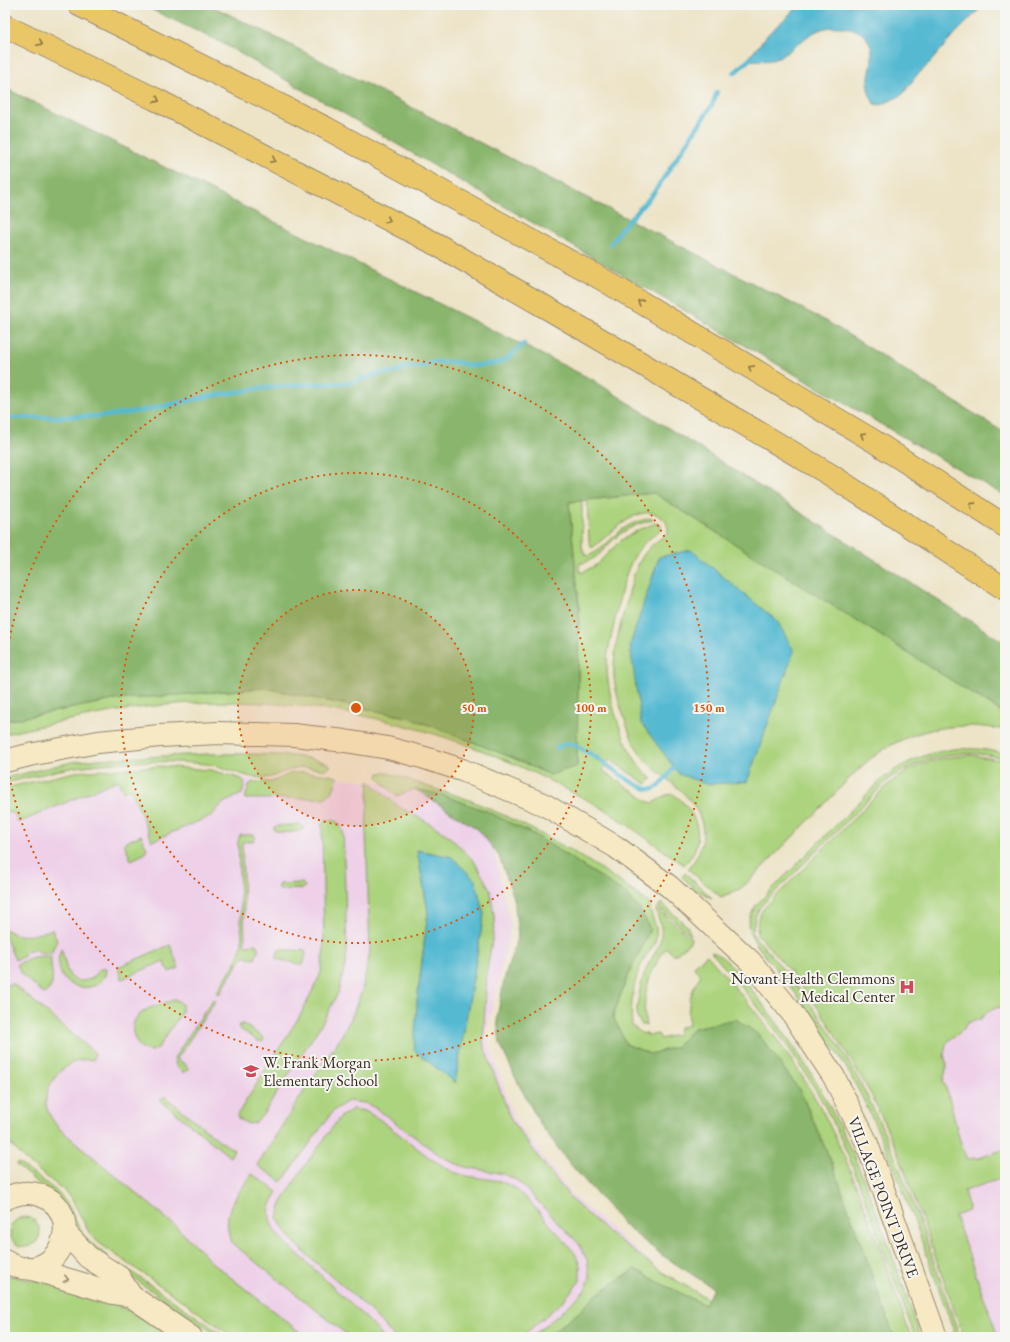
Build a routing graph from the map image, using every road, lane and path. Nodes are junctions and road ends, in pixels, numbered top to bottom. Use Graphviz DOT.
graph roads {
  1 [pos="79,5"];
  2 [pos="5,26"];
  3 [pos="1005,526"];
  4 [pos="1005,589"];
  5 [pos="5,761"];
  6 [pos="5,1199"];
  7 [pos="65,1232"];
  8 [pos="12,1265"];
  9 [pos="130,1296"];
  10 [pos="190,1337"];
  11 [pos="936,1337"];
  3 -- 1 [label="highway, one-way"];
  2 -- 4 [label="highway, one-way"];
  5 -- 11 [label="street, VILLAGE POINT DRIVE"];
  6 -- 7 [label="street"];
  7 -- 8 [label="street"];
  7 -- 9 [label="street"];
  8 -- 9 [label="street, one-way"];
  9 -- 10 [label="street"];
}
